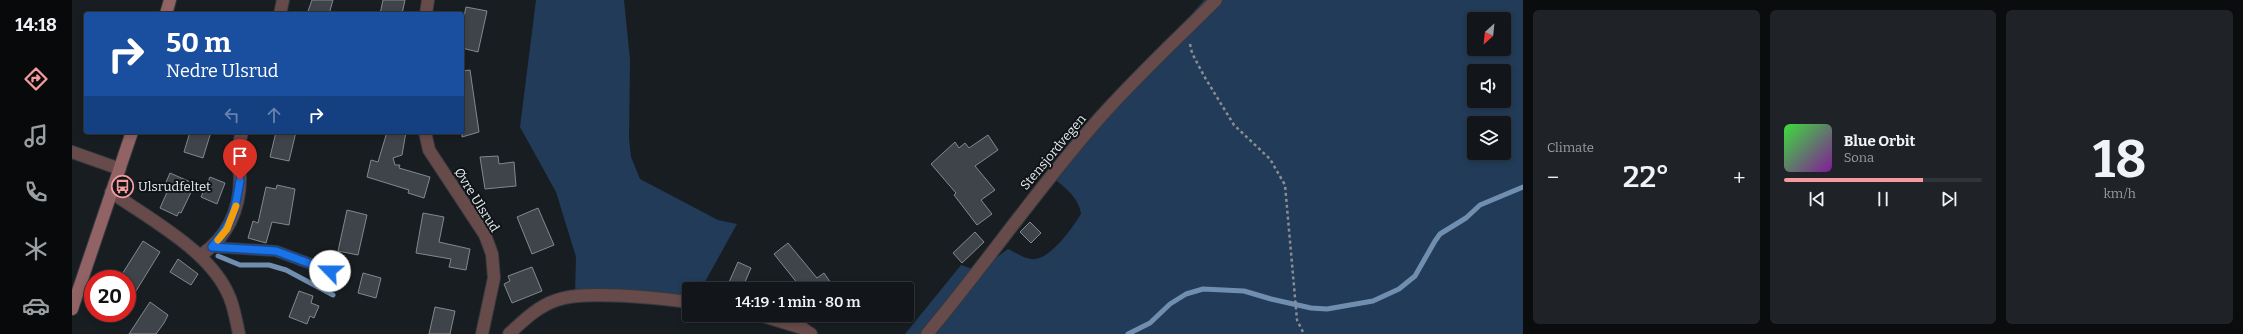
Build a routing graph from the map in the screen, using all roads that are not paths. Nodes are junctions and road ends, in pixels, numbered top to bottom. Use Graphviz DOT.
graph roads {
  1 [pos="170,0"];
  2 [pos="283,0"];
  3 [pos="428,0"];
  4 [pos="1216,0"];
  5 [pos="167,12"];
  6 [pos="280,12"];
  7 [pos="426,12"];
  8 [pos="131,134"];
  9 [pos="241,134"];
  10 [pos="425,134"];
  11 [pos="72,152"];
  12 [pos="120,169"];
  13 [pos="112,192"];
  14 [pos="212,247"];
  15 [pos="201,255"];
  16 [pos="330,271"];
  17 [pos="682,301"];
  18 [pos="72,309"];
  19 [pos="783,322"];
  20 [pos="239,334"];
  21 [pos="482,334"];
  22 [pos="509,334"];
  23 [pos="811,334"];
  24 [pos="927,334"];
  1 -- 5 [label="main road"];
  2 -- 6 [label="street"];
  3 -- 7 [label="street"];
  4 -- 24 [label="street, Stensjordvegen"];
  8 -- 12 [label="main road"];
  9 -- 14 [label="street"];
  10 -- 21 [label="street, Øvre Ulsrud"];
  11 -- 12 [label="street"];
  12 -- 13 [label="main road"];
  13 -- 15 [label="street"];
  13 -- 18 [label="main road"];
  14 -- 15 [label="street"];
  14 -- 16 [label="lane"];
  15 -- 20 [label="street"];
  17 -- 22 [label="street"];
  19 -- 23 [label="street"];
}
